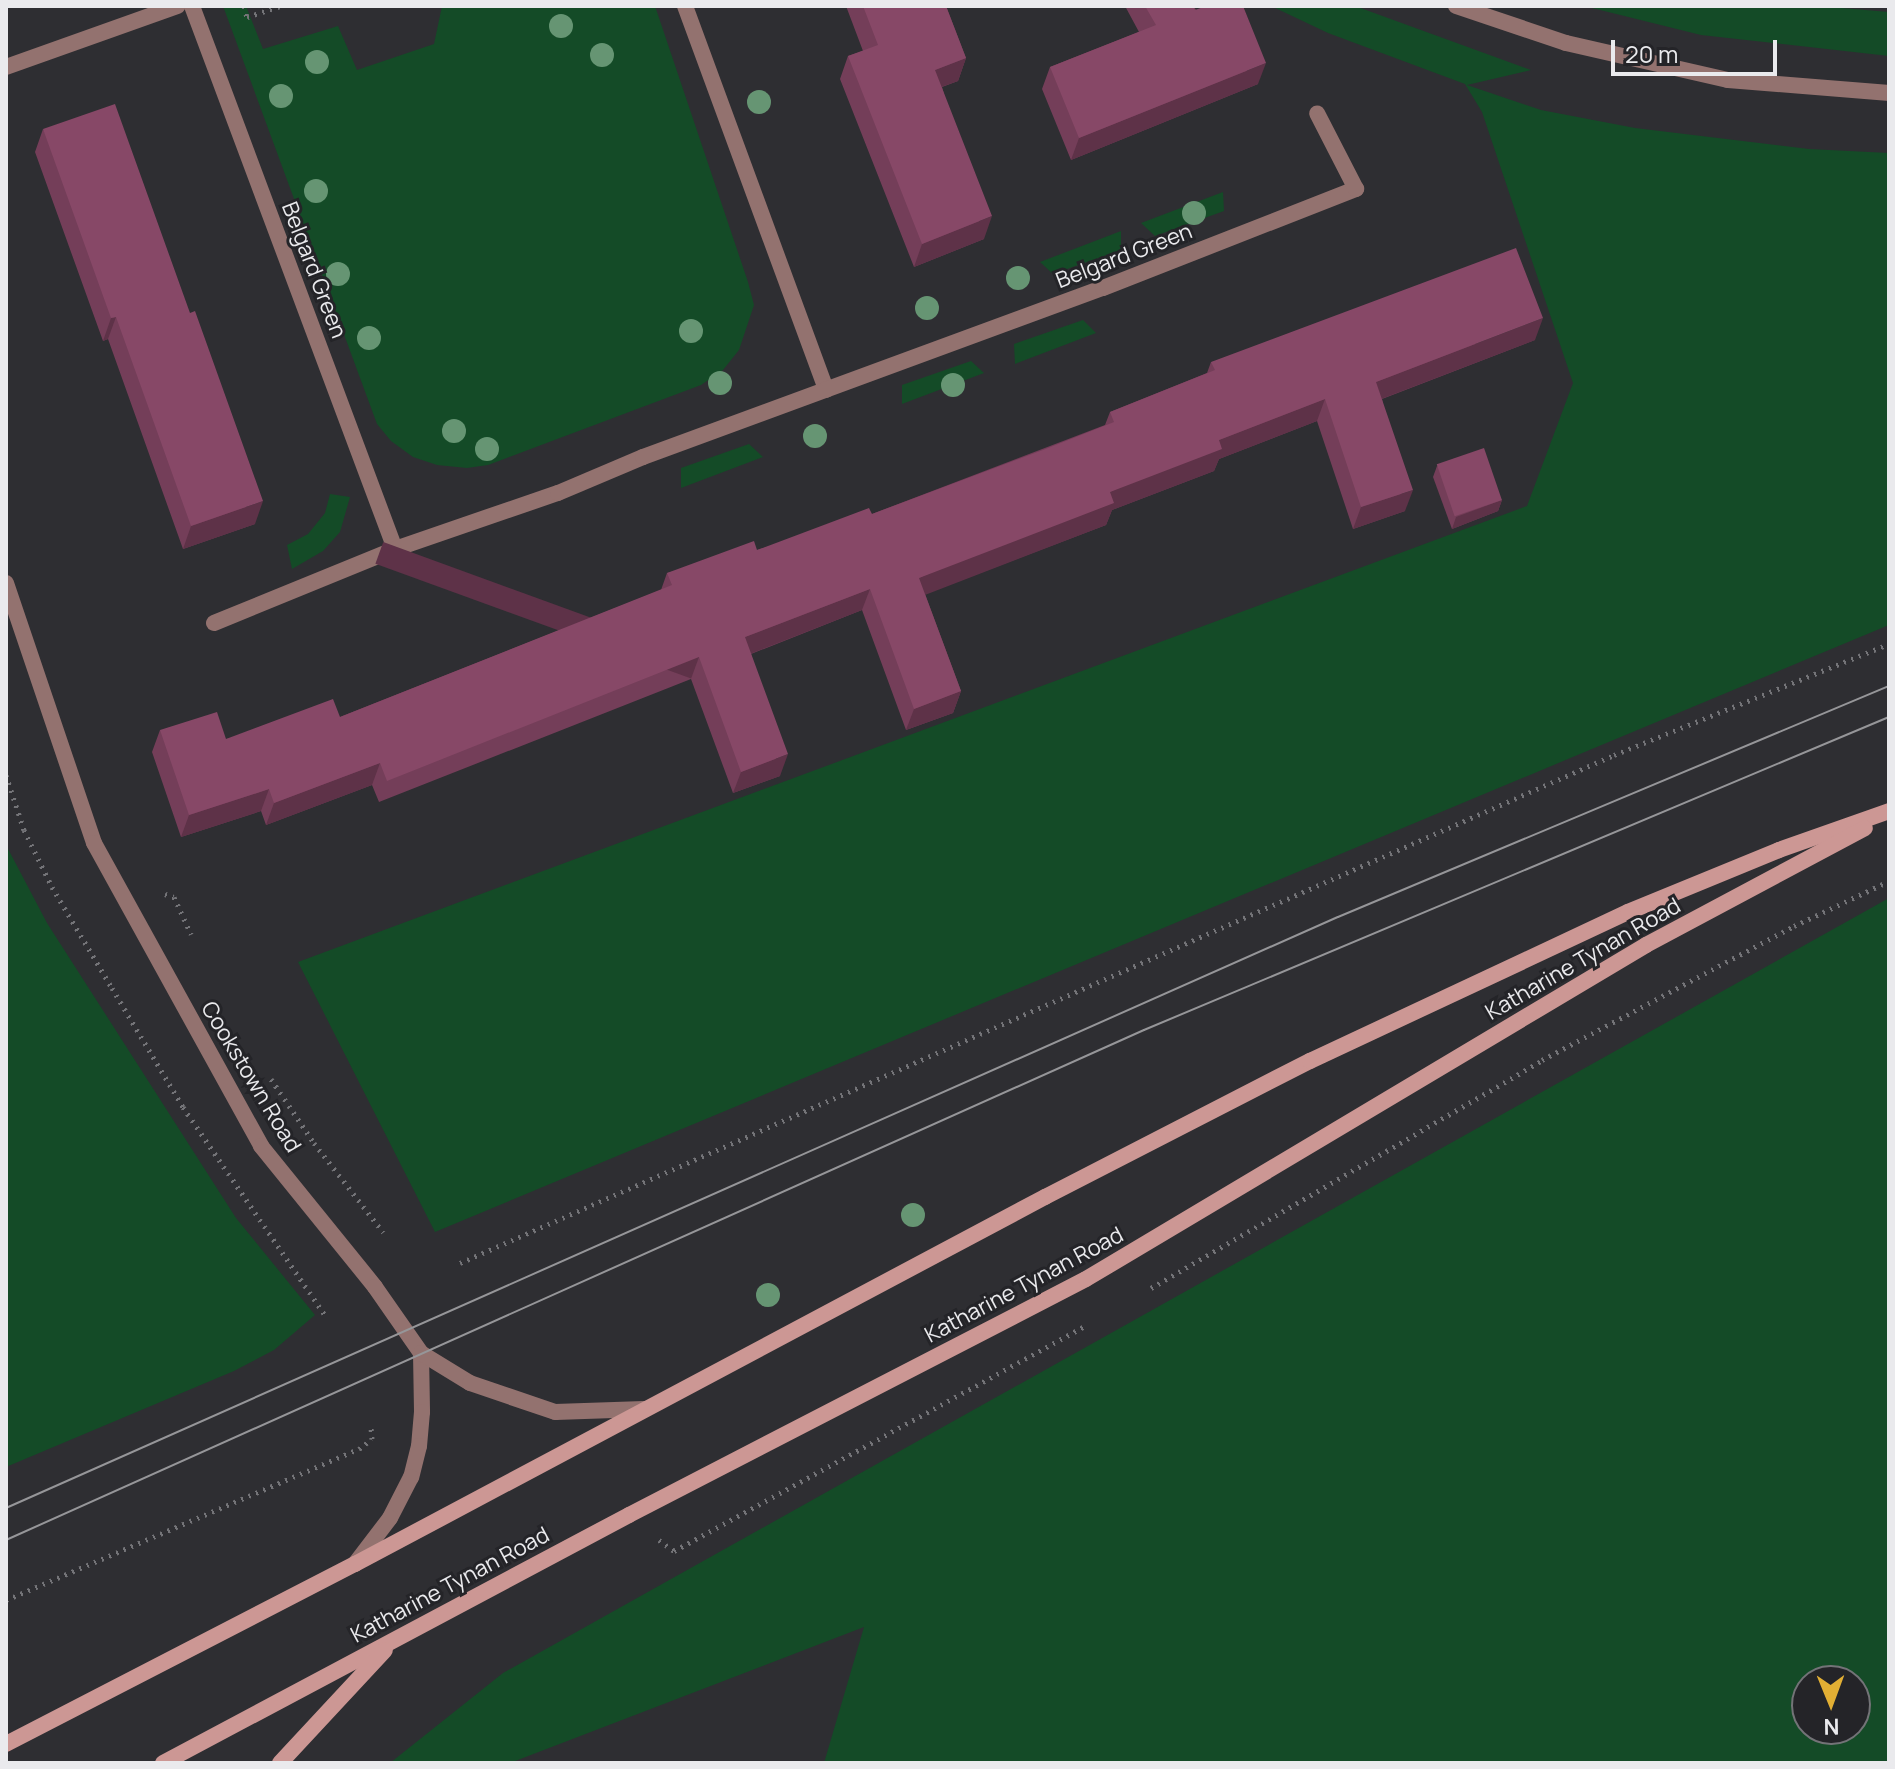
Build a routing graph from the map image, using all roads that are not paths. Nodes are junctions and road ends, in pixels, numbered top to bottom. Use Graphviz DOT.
graph roads {
  1 [pos="177,6"];
  2 [pos="192,6"];
  3 [pos="685,6"];
  4 [pos="1456,6"];
  5 [pos="6,67"];
  6 [pos="1889,93"];
  7 [pos="1317,113"];
  8 [pos="826,390"];
  9 [pos="395,549"];
  10 [pos="6,583"];
  11 [pos="214,623"];
  12 [pos="1889,813"];
  13 [pos="421,1353"];
  14 [pos="644,1409"];
  15 [pos="355,1564"];
  16 [pos="394,1640"];
  17 [pos="6,1744"];
  18 [pos="163,1763"];
  19 [pos="280,1763"];
  1 -- 5 [label="street"];
  2 -- 9 [label="street, Belgard Green"];
  3 -- 8 [label="street"];
  4 -- 6 [label="street"];
  7 -- 8 [label="street, Belgard Green"];
  8 -- 9 [label="street, Belgard Green"];
  9 -- 11 [label="street, Belgard Green"];
  10 -- 13 [label="street, Cookstown Road"];
  12 -- 14 [label="main road, Katharine Tynan Road"];
  12 -- 16 [label="main road, Katharine Tynan Road"];
  13 -- 14 [label="street, Katharine Tynan Road"];
  13 -- 15 [label="street"];
  14 -- 15 [label="main road, Katharine Tynan Road"];
  15 -- 17 [label="main road, Katharine Tynan Road"];
  16 -- 18 [label="main road, Katharine Tynan Road"];
  16 -- 19 [label="main road"];
}
